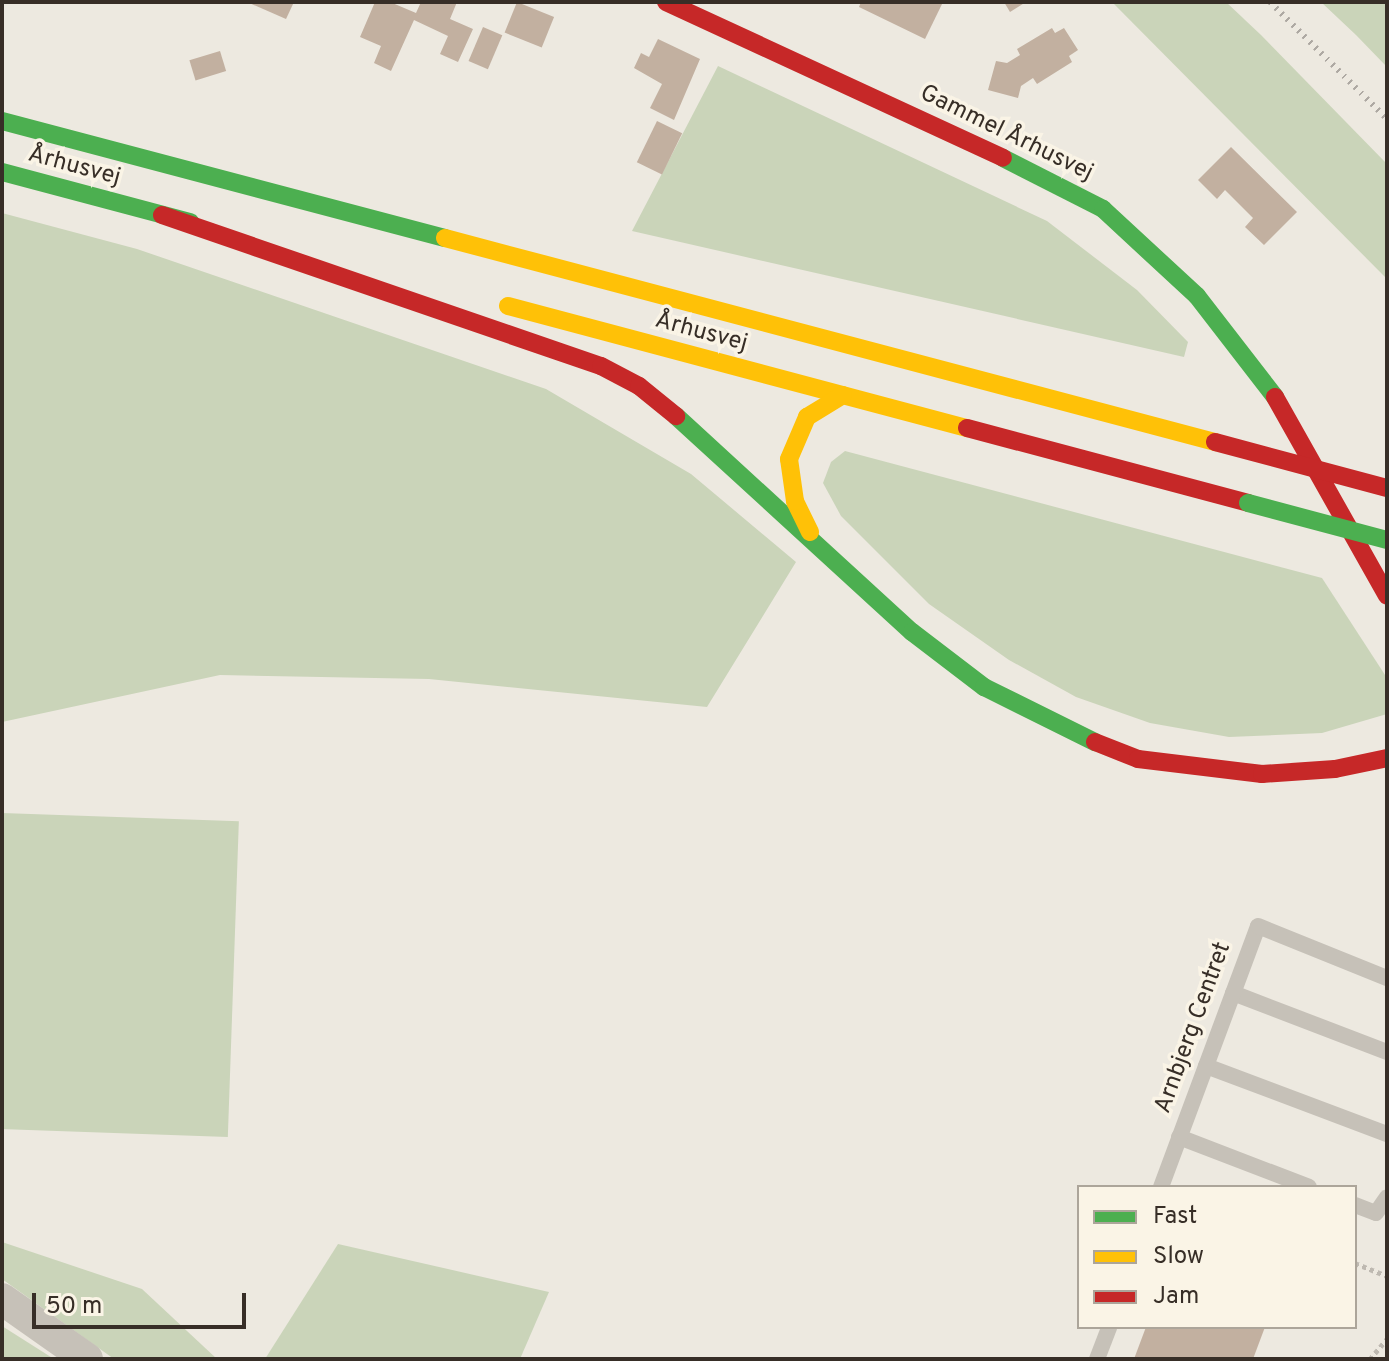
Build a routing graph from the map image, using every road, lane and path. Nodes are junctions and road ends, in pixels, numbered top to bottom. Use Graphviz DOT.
graph roads {
  1 [pos="666,2"];
  2 [pos="2,121"];
  3 [pos="2,172"];
  4 [pos="162,215"];
  5 [pos="434,287"];
  6 [pos="495,303"];
  7 [pos="843,395"];
  8 [pos="1387,488"];
  9 [pos="812,536"];
  10 [pos="1387,540"];
  11 [pos="1387,596"];
  12 [pos="1387,758"];
  13 [pos="1387,978"];
  14 [pos="1233,993"];
  15 [pos="1387,1052"];
  16 [pos="1206,1066"];
  17 [pos="1387,1134"];
  18 [pos="1179,1137"];
  19 [pos="1162,1185"];
  20 [pos="1304,1185"];
  21 [pos="1387,1197"];
  22 [pos="1357,1206"];
  23 [pos="1357,1264"];
  24 [pos="1387,1276"];
  25 [pos="2,1299"];
  26 [pos="1108,1329"];
  27 [pos="1387,1339"];
  28 [pos="87,1359"];
  29 [pos="1097,1359"];
  30 [pos="1370,1359"];
  1 -- 11 [label="main road, Gammel Århusvej"];
  2 -- 8 [label="main road, Århusvej, bridge"];
  3 -- 4 [label="main road, Århusvej"];
  4 -- 5 [label="main road, Århusvej"];
  4 -- 9 [label="main road"];
  6 -- 7 [label="main road, Århusvej"];
  7 -- 9 [label="main road"];
  7 -- 10 [label="main road, Århusvej, bridge"];
  9 -- 12 [label="main road"];
  13 -- 14 [label="lane, Arnbjerg Centret"];
  14 -- 15 [label="lane"];
  14 -- 16 [label="lane, Arnbjerg Centret"];
  16 -- 17 [label="lane"];
  16 -- 18 [label="lane, Arnbjerg Centret"];
  18 -- 19 [label="lane, Arnbjerg Centret"];
  18 -- 20 [label="lane"];
  21 -- 22 [label="lane"];
  23 -- 24 [label="path"];
  25 -- 28 [label="street"];
  26 -- 29 [label="lane"];
  27 -- 30 [label="path"];
}
